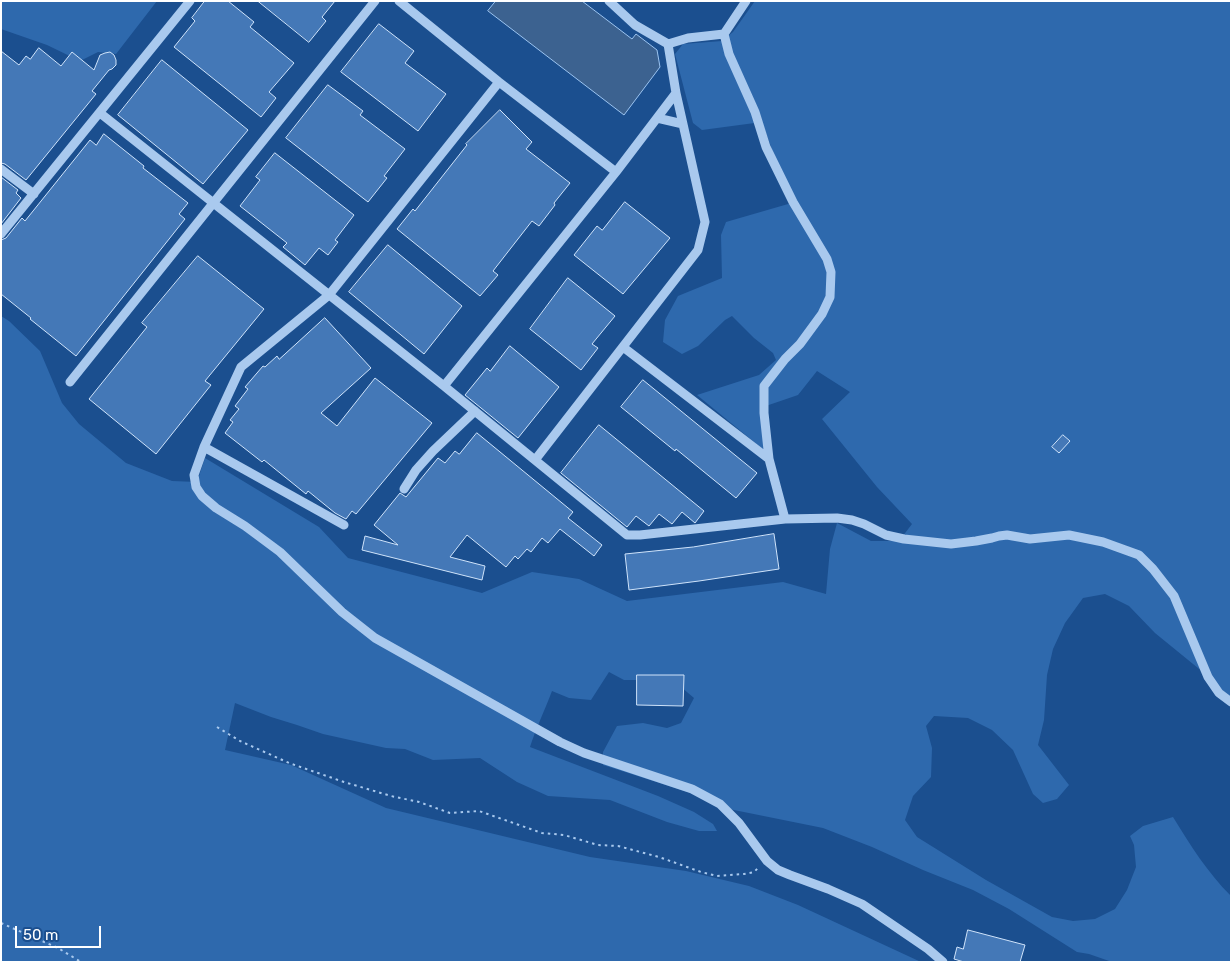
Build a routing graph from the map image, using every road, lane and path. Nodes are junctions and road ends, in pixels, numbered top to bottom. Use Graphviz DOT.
graph roads {
  1 [pos="190,1"];
  2 [pos="375,1"];
  3 [pos="398,1"];
  4 [pos="609,1"];
  5 [pos="746,1"];
  6 [pos="724,34"];
  7 [pos="668,44"];
  8 [pos="499,82"];
  9 [pos="676,93"];
  10 [pos="100,113"];
  11 [pos="658,118"];
  12 [pos="683,124"];
  13 [pos="1,169"];
  14 [pos="616,172"];
  15 [pos="34,194"];
  16 [pos="213,202"];
  17 [pos="1,234"];
  18 [pos="329,295"];
  19 [pos="623,347"];
  20 [pos="70,382"];
  21 [pos="444,386"];
  22 [pos="475,411"];
  23 [pos="204,447"];
  24 [pos="769,459"];
  25 [pos="535,460"];
  26 [pos="404,489"];
  27 [pos="785,518"];
  28 [pos="344,525"];
  29 [pos="1231,702"];
  30 [pos="217,727"];
  31 [pos="767,860"];
  32 [pos="1,923"];
  33 [pos="81,962"];
  34 [pos="943,962"];
  1 -- 10 [label="street"];
  2 -- 16 [label="street"];
  3 -- 8 [label="street"];
  4 -- 7 [label="street"];
  5 -- 6 [label="street"];
  6 -- 7 [label="street"];
  6 -- 24 [label="street"];
  7 -- 9 [label="street"];
  8 -- 14 [label="street"];
  8 -- 18 [label="street"];
  9 -- 11 [label="street"];
  9 -- 12 [label="street"];
  10 -- 15 [label="street"];
  10 -- 16 [label="street"];
  11 -- 12 [label="street"];
  11 -- 14 [label="street"];
  12 -- 19 [label="street"];
  13 -- 15 [label="street"];
  14 -- 21 [label="street"];
  15 -- 17 [label="street"];
  16 -- 18 [label="street"];
  16 -- 20 [label="street"];
  18 -- 21 [label="street"];
  18 -- 23 [label="street"];
  19 -- 24 [label="street"];
  19 -- 25 [label="street"];
  21 -- 22 [label="street"];
  22 -- 25 [label="street"];
  22 -- 26 [label="street"];
  23 -- 28 [label="street"];
  23 -- 31 [label="street"];
  24 -- 27 [label="street"];
  25 -- 27 [label="street"];
  27 -- 29 [label="street"];
  30 -- 31 [label="path"];
  31 -- 34 [label="street"];
  32 -- 33 [label="path"];
}
